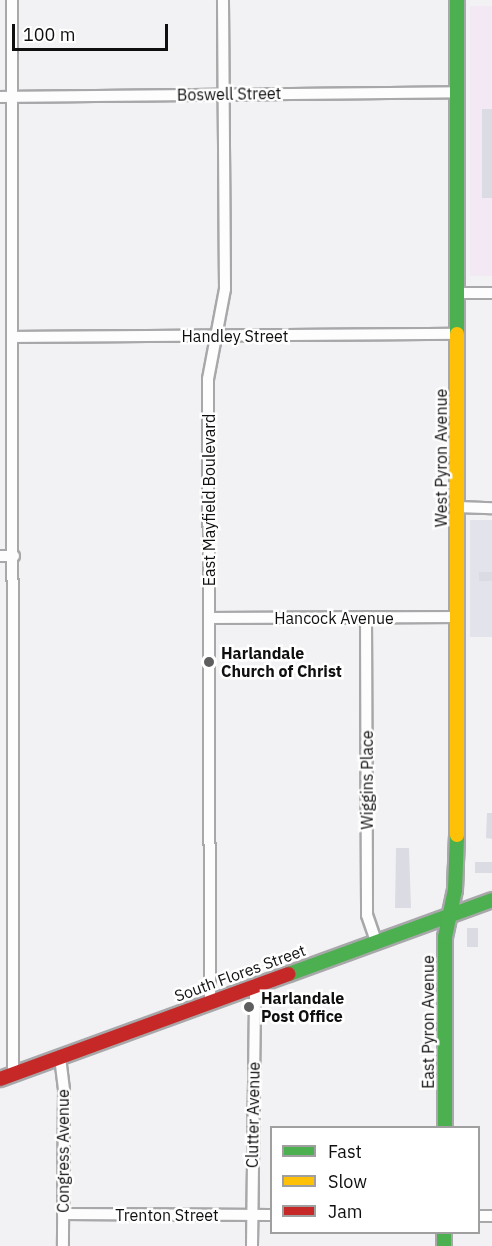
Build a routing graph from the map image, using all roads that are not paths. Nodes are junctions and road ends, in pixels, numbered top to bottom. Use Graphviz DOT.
graph roads {
  1 [pos="12,0"];
  2 [pos="224,0"];
  3 [pos="457,0"];
  4 [pos="457,92"];
  5 [pos="224,94"];
  6 [pos="0,97"];
  7 [pos="12,97"];
  8 [pos="457,293"];
  9 [pos="492,293"];
  10 [pos="457,334"];
  11 [pos="216,337"];
  12 [pos="13,338"];
  13 [pos="457,507"];
  14 [pos="492,508"];
  15 [pos="0,556"];
  16 [pos="14,556"];
  17 [pos="366,617"];
  18 [pos="457,617"];
  19 [pos="210,618"];
  20 [pos="492,900"];
  21 [pos="450,916"];
  22 [pos="376,941"];
  23 [pos="255,984"];
  24 [pos="210,1002"];
  25 [pos="60,1057"];
  26 [pos="6,1076"];
  27 [pos="445,1126"];
  28 [pos="63,1214"];
  29 [pos="252,1215"];
  30 [pos="270,1215"];
  31 [pos="63,1246"];
  32 [pos="252,1246"];
  1 -- 7 [label="street"];
  2 -- 5 [label="street, East Mayfield Boulevard"];
  3 -- 4 [label="street, West Pyron Avenue"];
  4 -- 5 [label="street, Boswell Street"];
  4 -- 8 [label="street, West Pyron Avenue"];
  5 -- 7 [label="street, Boswell Street"];
  5 -- 11 [label="street, East Mayfield Boulevard"];
  6 -- 7 [label="street, Boswell Street"];
  7 -- 12 [label="street"];
  8 -- 9 [label="street"];
  8 -- 10 [label="street, West Pyron Avenue"];
  10 -- 11 [label="street, Handley Street"];
  10 -- 13 [label="street, West Pyron Avenue"];
  11 -- 12 [label="street, Handley Street"];
  11 -- 19 [label="street, East Mayfield Boulevard"];
  12 -- 16 [label="street"];
  13 -- 14 [label="street"];
  13 -- 18 [label="street, West Pyron Avenue"];
  15 -- 16 [label="street"];
  16 -- 26 [label="street"];
  17 -- 18 [label="street, Hancock Avenue"];
  17 -- 19 [label="street, Hancock Avenue"];
  17 -- 22 [label="street, Wiggins Place"];
  18 -- 21 [label="street, West Pyron Avenue"];
  19 -- 24 [label="street, East Mayfield Boulevard"];
  20 -- 21 [label="street, South Flores Street"];
  21 -- 22 [label="street, South Flores Street"];
  21 -- 27 [label="street, East Pyron Avenue"];
  22 -- 23 [label="street, South Flores Street"];
  23 -- 24 [label="street, South Flores Street"];
  23 -- 29 [label="street, Clutter Avenue"];
  24 -- 25 [label="street, South Flores Street"];
  25 -- 26 [label="street, South Flores Street"];
  25 -- 28 [label="street, Congress Avenue"];
  28 -- 29 [label="street, Trenton Street"];
  28 -- 31 [label="street, Congress Avenue"];
  29 -- 30 [label="street, Trenton Street"];
  29 -- 32 [label="street, Clutter Avenue"];
}
